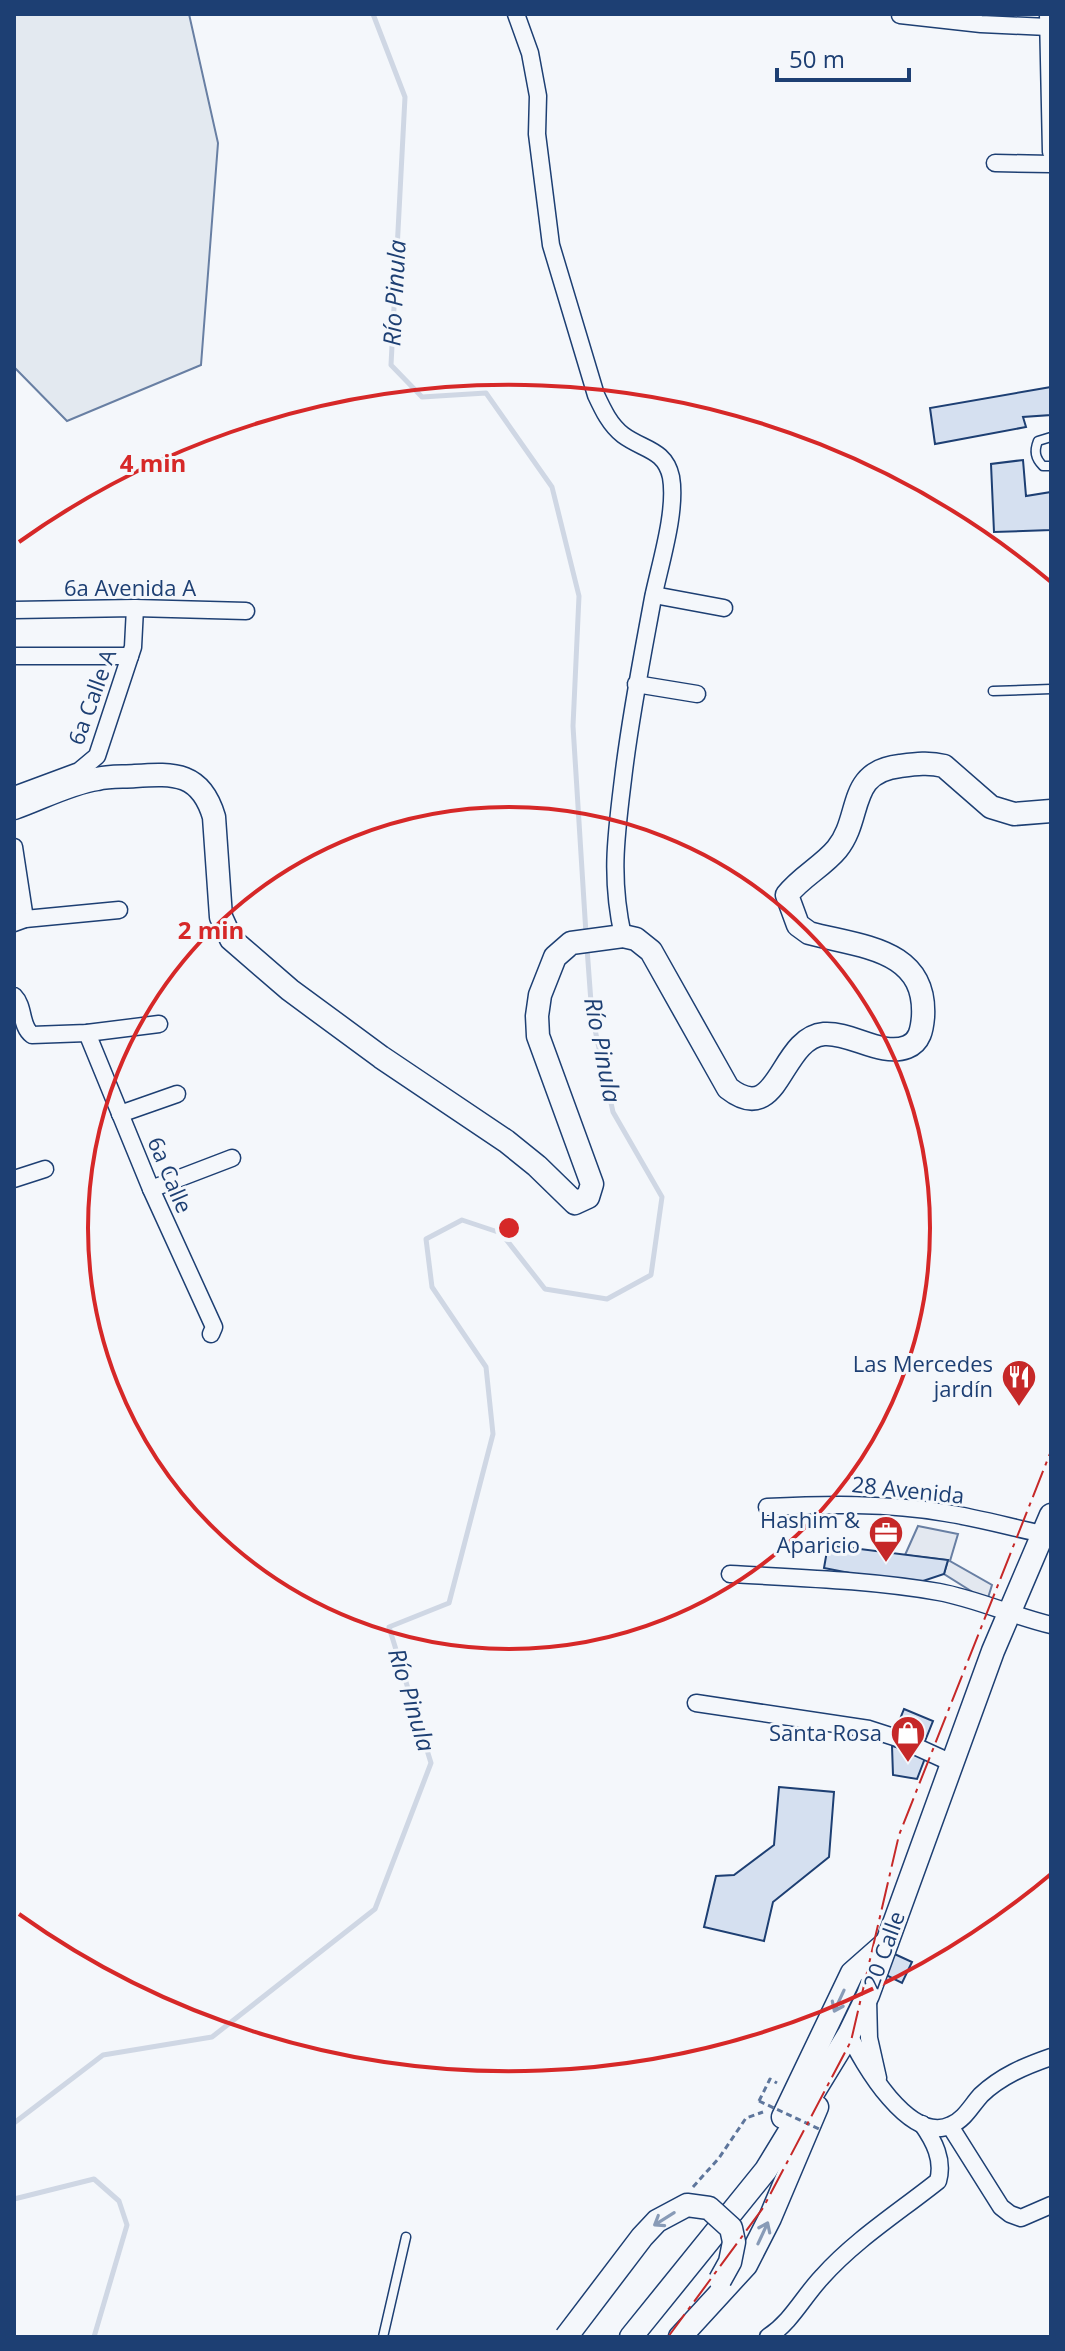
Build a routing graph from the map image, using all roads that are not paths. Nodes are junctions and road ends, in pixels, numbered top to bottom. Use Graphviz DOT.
graph roads {
  1 [pos="516,14"];
  2 [pos="900,15"];
  3 [pos="1048,21"];
  4 [pos="1051,152"];
  5 [pos="995,163"];
  6 [pos="1051,164"];
  7 [pos="1051,437"];
  8 [pos="1051,466"];
  9 [pos="654,595"];
  10 [pos="135,608"];
  11 [pos="724,608"];
  12 [pos="14,610"];
  13 [pos="246,611"];
  14 [pos="14,656"];
  15 [pos="130,656"];
  16 [pos="636,684"];
  17 [pos="1051,689"];
  18 [pos="993,691"];
  19 [pos="697,694"];
  20 [pos="14,799"];
  21 [pos="14,808"];
  22 [pos="1051,811"];
  23 [pos="14,847"];
  24 [pos="119,910"];
  25 [pos="20,921"];
  26 [pos="614,937"];
  27 [pos="14,996"];
  28 [pos="159,1024"];
  29 [pos="87,1033"];
  30 [pos="177,1094"];
  31 [pos="120,1114"];
  32 [pos="232,1158"];
  33 [pos="45,1169"];
  34 [pos="14,1179"];
  35 [pos="151,1189"];
  36 [pos="211,1334"];
  37 [pos="767,1507"];
  38 [pos="1047,1525"];
  39 [pos="730,1574"];
  40 [pos="1009,1614"];
  41 [pos="1051,1625"];
  42 [pos="696,1703"];
  43 [pos="952,1763"];
  44 [pos="887,1942"];
  45 [pos="868,1995"];
  46 [pos="849,2034"];
  47 [pos="1051,2057"];
  48 [pos="827,2071"];
  49 [pos="879,2084"];
  50 [pos="922,2124"];
  51 [pos="950,2126"];
  52 [pos="1051,2205"];
  53 [pos="406,2237"];
  54 [pos="383,2337"];
  55 [pos="566,2337"];
  56 [pos="616,2337"];
  57 [pos="631,2337"];
  58 [pos="665,2337"];
  59 [pos="680,2337"];
  60 [pos="768,2337"];
  1 -- 9 [label="street"];
  2 -- 3 [label="street"];
  3 -- 4 [label="street"];
  5 -- 6 [label="street"];
  7 -- 8 [label="lane"];
  9 -- 11 [label="street"];
  9 -- 16 [label="street"];
  10 -- 12 [label="street, 6a Avenida A"];
  10 -- 13 [label="street, 6a Avenida A"];
  10 -- 15 [label="street, 6a Calle A"];
  14 -- 15 [label="street"];
  15 -- 20 [label="street, 6a Calle A"];
  16 -- 19 [label="street"];
  16 -- 26 [label="street"];
  17 -- 18 [label="lane"];
  21 -- 26 [label="street"];
  22 -- 26 [label="street"];
  23 -- 25 [label="street"];
  24 -- 25 [label="street"];
  27 -- 29 [label="street"];
  28 -- 29 [label="street"];
  29 -- 31 [label="street, 6a Calle"];
  30 -- 31 [label="street"];
  31 -- 35 [label="street, 6a Calle"];
  32 -- 35 [label="street"];
  33 -- 34 [label="street"];
  35 -- 36 [label="street, 6a Calle"];
  37 -- 38 [label="street, 28 Avenida"];
  38 -- 40 [label="street, 20 Calle"];
  39 -- 40 [label="street"];
  40 -- 41 [label="street"];
  40 -- 43 [label="street, 20 Calle"];
  42 -- 43 [label="street"];
  43 -- 44 [label="street, 20 Calle"];
  44 -- 45 [label="street, 20 Calle"];
  44 -- 56 [label="street, one-way"];
  45 -- 46 [label="street, 20 Calle"];
  45 -- 49 [label="street"];
  46 -- 48 [label="street, 20 Calle"];
  46 -- 49 [label="street"];
  47 -- 51 [label="street"];
  48 -- 57 [label="street, 20 Calle"];
  59 -- 48 [label="street, one-way"];
  49 -- 50 [label="street"];
  50 -- 51 [label="street"];
  50 -- 60 [label="street"];
  51 -- 52 [label="street"];
  53 -- 54 [label="lane"];
  58 -- 55 [label="street, one-way, bridge"];
}
